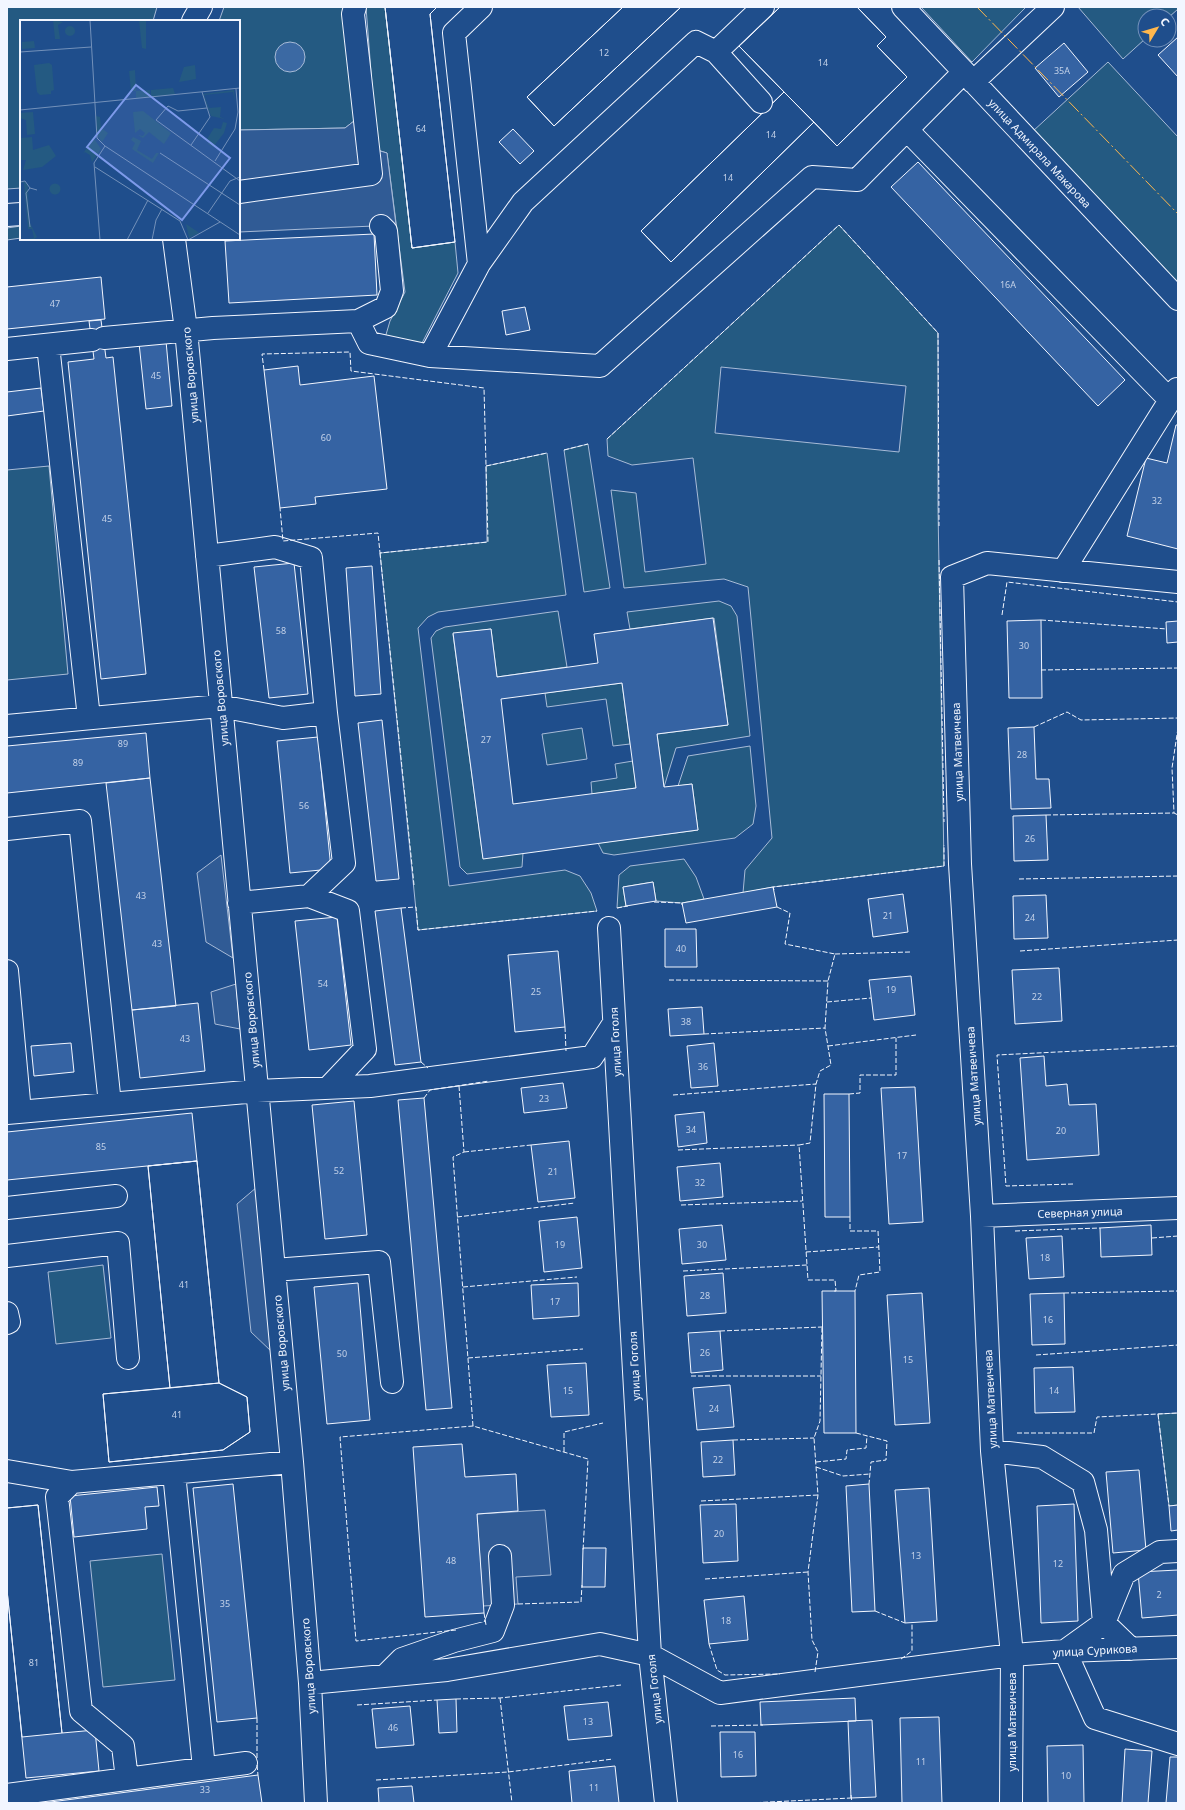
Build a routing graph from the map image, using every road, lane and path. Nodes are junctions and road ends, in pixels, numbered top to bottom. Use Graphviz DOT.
graph roads {
  1 [pos="202,7"];
  2 [pos="355,7"];
  3 [pos="481,7"];
  4 [pos="763,7"];
  5 [pos="903,7"];
  6 [pos="1054,7"];
  7 [pos="193,20"];
  8 [pos="716,52"];
  9 [pos="968,77"];
  10 [pos="761,102"];
  11 [pos="907,130"];
  12 [pos="240,192"];
  13 [pos="20,214"];
  14 [pos="7,215"];
  15 [pos="381,226"];
  16 [pos="174,240"];
  17 [pos="478,264"];
  18 [pos="1178,298"];
  19 [pos="358,321"];
  20 [pos="186,330"];
  21 [pos="48,345"];
  22 [pos="7,349"];
  23 [pos="430,356"];
  24 [pos="1174,394"];
  25 [pos="207,556"];
  26 [pos="1063,572"];
  27 [pos="1178,582"];
  28 [pos="220,706"];
  29 [pos="326,713"];
  30 [pos="88,718"];
  31 [pos="7,726"];
  32 [pos="7,829"];
  33 [pos="309,896"];
  34 [pos="239,903"];
  35 [pos="609,928"];
  36 [pos="7,971"];
  37 [pos="614,1023"];
  38 [pos="329,1087"];
  39 [pos="258,1091"];
  40 [pos="110,1104"];
  41 [pos="14,1112"];
  42 [pos="116,1196"];
  43 [pos="7,1208"];
  44 [pos="1178,1208"];
  45 [pos="982,1216"];
  46 [pos="7,1256"];
  47 [pos="274,1270"];
  48 [pos="7,1313"];
  49 [pos="7,1323"];
  50 [pos="128,1358"];
  51 [pos="392,1382"];
  52 [pos="992,1451"];
  53 [pos="292,1462"];
  54 [pos="7,1471"];
  55 [pos="174,1473"];
  56 [pos="72,1482"];
  57 [pos="1178,1551"];
  58 [pos="500,1556"];
  59 [pos="1104,1623"];
  60 [pos="1178,1647"];
  61 [pos="1132,1649"];
  62 [pos="1064,1651"];
  63 [pos="650,1655"];
  64 [pos="1012,1656"];
  65 [pos="384,1676"];
  66 [pos="310,1683"];
  67 [pos="1178,1744"];
  68 [pos="246,1763"];
  69 [pos="204,1768"];
  70 [pos="127,1779"];
  71 [pos="7,1795"];
  72 [pos="316,1803"];
  73 [pos="666,1803"];
  74 [pos="1011,1803"];
  1 -- 7 [label="street"];
  2 -- 12 [label="street"];
  3 -- 17 [label="street"];
  4 -- 8 [label="street"];
  5 -- 9 [label="street, улица Адмирала Макарова"];
  6 -- 9 [label="street"];
  8 -- 10 [label="street"];
  8 -- 17 [label="street"];
  9 -- 11 [label="street"];
  9 -- 18 [label="street, улица Адмирала Макарова"];
  11 -- 23 [label="street"];
  11 -- 24 [label="street"];
  13 -- 14 [label="street"];
  15 -- 19 [label="street"];
  16 -- 20 [label="street, улица Воровского"];
  17 -- 23 [label="street"];
  19 -- 20 [label="street"];
  19 -- 23 [label="street"];
  20 -- 21 [label="street"];
  20 -- 25 [label="street, улица Воровского"];
  21 -- 22 [label="street"];
  21 -- 30 [label="street"];
  24 -- 26 [label="street"];
  25 -- 28 [label="street, улица Воровского"];
  25 -- 29 [label="street"];
  26 -- 27 [label="street, улица Матвеичева"];
  26 -- 45 [label="street, улица Матвеичева"];
  28 -- 29 [label="street"];
  28 -- 30 [label="street"];
  28 -- 34 [label="street, улица Воровского"];
  29 -- 33 [label="street"];
  30 -- 31 [label="street"];
  32 -- 40 [label="street"];
  33 -- 34 [label="street"];
  33 -- 38 [label="street"];
  34 -- 39 [label="street, улица Воровского"];
  35 -- 37 [label="street, улица Гоголя"];
  36 -- 41 [label="street"];
  37 -- 38 [label="street"];
  37 -- 63 [label="street, улица Гоголя"];
  38 -- 39 [label="street"];
  39 -- 40 [label="street"];
  39 -- 47 [label="street, улица Воровского"];
  40 -- 41 [label="street"];
  42 -- 43 [label="street"];
  44 -- 45 [label="street, Северная улица"];
  45 -- 52 [label="street, улица Матвеичева"];
  46 -- 50 [label="street"];
  47 -- 51 [label="street"];
  47 -- 53 [label="street, улица Воровского"];
  48 -- 49 [label="street"];
  52 -- 59 [label="street"];
  52 -- 64 [label="street, улица Матвеичева"];
  53 -- 55 [label="street"];
  53 -- 66 [label="street, улица Воровского"];
  54 -- 56 [label="street"];
  55 -- 56 [label="street"];
  55 -- 69 [label="street"];
  56 -- 70 [label="street"];
  57 -- 59 [label="street"];
  58 -- 65 [label="street"];
  59 -- 61 [label="street"];
  59 -- 62 [label="street"];
  60 -- 61 [label="street, улица Сурикова"];
  61 -- 62 [label="street, улица Сурикова"];
  62 -- 64 [label="street, улица Сурикова"];
  62 -- 67 [label="street"];
  63 -- 64 [label="street, улица Сурикова"];
  63 -- 65 [label="street, улица Сурикова"];
  63 -- 73 [label="street, улица Гоголя"];
  64 -- 74 [label="street, улица Матвеичева"];
  65 -- 66 [label="street, улица Сурикова"];
  66 -- 72 [label="street, улица Воровского"];
  68 -- 69 [label="street"];
  69 -- 70 [label="street"];
  70 -- 71 [label="street"];
}
